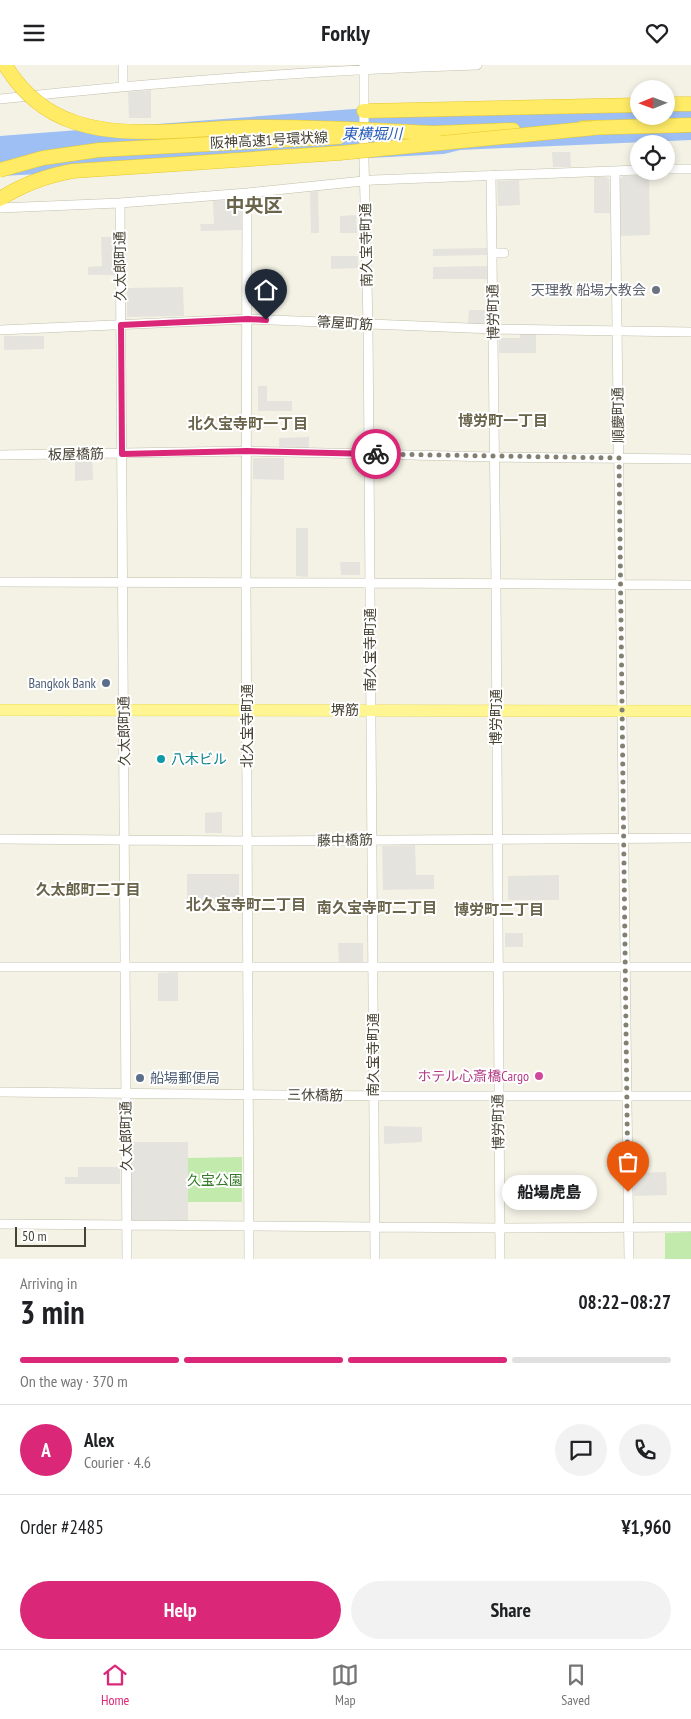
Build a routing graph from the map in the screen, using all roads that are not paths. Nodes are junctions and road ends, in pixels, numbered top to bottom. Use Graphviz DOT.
graph roads {
  1 [pos="5,65"];
  2 [pos="124,65"];
  3 [pos="248,65"];
  4 [pos="477,65"];
  5 [pos="364,67"];
  6 [pos="247,76"];
  7 [pos="122,86"];
  8 [pos="0,99"];
  9 [pos="675,104"];
  10 [pos="691,104"];
  11 [pos="630,105"];
  12 [pos="364,106"];
  13 [pos="691,125"];
  14 [pos="594,128"];
  15 [pos="434,133"];
  16 [pos="675,169"];
  17 [pos="691,169"];
  18 [pos="0,170"];
  19 [pos="630,170"];
  20 [pos="615,171"];
  21 [pos="491,175"];
  22 [pos="365,181"];
  23 [pos="247,193"];
  24 [pos="0,199"];
  25 [pos="120,203"];
  26 [pos="0,208"];
  27 [pos="492,253"];
  28 [pos="504,253"];
  29 [pos="248,319"];
  30 [pos="368,324"];
  31 [pos="121,325"];
  32 [pos="493,329"];
  33 [pos="0,330"];
  34 [pos="617,332"];
  35 [pos="691,332"];
  36 [pos="247,451"];
  37 [pos="122,454"];
  38 [pos="369,454"];
  39 [pos="0,455"];
  40 [pos="494,457"];
  41 [pos="619,458"];
  42 [pos="691,459"];
  43 [pos="0,582"];
  44 [pos="123,582"];
  45 [pos="246,582"];
  46 [pos="370,583"];
  47 [pos="496,584"];
  48 [pos="620,585"];
  49 [pos="691,585"];
  50 [pos="0,710"];
  51 [pos="370,710"];
  52 [pos="123,711"];
  53 [pos="247,711"];
  54 [pos="496,711"];
  55 [pos="622,711"];
  56 [pos="691,711"];
  57 [pos="624,838"];
  58 [pos="691,838"];
  59 [pos="0,839"];
  60 [pos="497,839"];
  61 [pos="125,840"];
  62 [pos="371,840"];
  63 [pos="248,841"];
  64 [pos="0,967"];
  65 [pos="497,967"];
  66 [pos="625,967"];
  67 [pos="691,967"];
  68 [pos="125,968"];
  69 [pos="248,968"];
  70 [pos="373,968"];
  71 [pos="0,1092"];
  72 [pos="126,1093"];
  73 [pos="248,1095"];
  74 [pos="374,1096"];
  75 [pos="498,1096"];
  76 [pos="627,1096"];
  77 [pos="691,1096"];
  78 [pos="0,1224"];
  79 [pos="127,1226"];
  80 [pos="249,1227"];
  81 [pos="375,1227"];
  82 [pos="628,1227"];
  83 [pos="691,1227"];
  84 [pos="500,1228"];
  85 [pos="127,1259"];
  86 [pos="249,1259"];
  87 [pos="375,1259"];
  88 [pos="500,1259"];
  89 [pos="629,1259"];
  1 -- 15 [label="highway, bridge"];
  2 -- 7 [label="street"];
  3 -- 6 [label="street"];
  4 -- 5 [label="street"];
  5 -- 6 [label="street"];
  5 -- 12 [label="street, 南久宝寺町通"];
  6 -- 7 [label="street"];
  7 -- 8 [label="street"];
  9 -- 10 [label="highway"];
  11 -- 12 [label="highway"];
  12 -- 22 [label="street, 南久宝寺町通, bridge"];
  13 -- 14 [label="highway, 阪神高速1号環状線"];
  14 -- 15 [label="highway, 阪神高速1号環状線, bridge"];
  14 -- 24 [label="highway, bridge"];
  15 -- 18 [label="highway, 阪神高速1号環状線, bridge"];
  16 -- 17 [label="street"];
  19 -- 20 [label="street"];
  20 -- 21 [label="street"];
  20 -- 34 [label="street, 順慶町通"];
  21 -- 22 [label="street"];
  21 -- 27 [label="street, 博労町通"];
  22 -- 23 [label="street"];
  22 -- 30 [label="street, 南久宝寺町通"];
  23 -- 25 [label="street"];
  23 -- 29 [label="street, 北久宝寺町通"];
  25 -- 26 [label="street"];
  25 -- 31 [label="street, 久太郎町通"];
  27 -- 28 [label="street"];
  27 -- 32 [label="street, 博労町通"];
  29 -- 30 [label="street, 箒屋町筋"];
  29 -- 31 [label="street, 箒屋町筋"];
  29 -- 36 [label="street, 北久宝寺町通"];
  30 -- 32 [label="street, 箒屋町筋"];
  30 -- 38 [label="street, 南久宝寺町通"];
  31 -- 33 [label="street, 箒屋町筋"];
  31 -- 37 [label="street, 久太郎町通"];
  32 -- 34 [label="street, 箒屋町筋"];
  32 -- 40 [label="street, 博労町通"];
  34 -- 35 [label="street, 箒屋町筋"];
  34 -- 41 [label="street, 順慶町通"];
  36 -- 37 [label="street, 板屋橋筋"];
  36 -- 38 [label="street, 板屋橋筋"];
  36 -- 45 [label="street, 北久宝寺町通"];
  37 -- 39 [label="street, 板屋橋筋"];
  37 -- 44 [label="street, 久太郎町通"];
  38 -- 40 [label="street, 板屋橋筋"];
  38 -- 46 [label="street, 南久宝寺町通"];
  40 -- 41 [label="street, 板屋橋筋"];
  40 -- 47 [label="street, 博労町通"];
  41 -- 42 [label="street, 板屋橋筋"];
  41 -- 48 [label="street, 順慶町通"];
  43 -- 44 [label="street"];
  44 -- 45 [label="street"];
  44 -- 52 [label="street, 久太郎町通"];
  45 -- 46 [label="street"];
  45 -- 53 [label="street, 北久宝寺町通"];
  46 -- 47 [label="street"];
  46 -- 51 [label="street, 南久宝寺町通"];
  47 -- 48 [label="street"];
  47 -- 54 [label="street, 博労町通"];
  48 -- 49 [label="street"];
  48 -- 55 [label="street, 順慶町通"];
  50 -- 52 [label="main road, 堺筋"];
  51 -- 53 [label="main road, 堺筋"];
  51 -- 54 [label="main road, 堺筋"];
  51 -- 62 [label="street, 南久宝寺町通"];
  52 -- 53 [label="main road, 堺筋"];
  52 -- 61 [label="street, 久太郎町通"];
  53 -- 63 [label="street, 北久宝寺町通"];
  54 -- 55 [label="main road, 堺筋"];
  54 -- 60 [label="street, 博労町通"];
  55 -- 56 [label="main road, 堺筋"];
  55 -- 57 [label="street, 順慶町通"];
  57 -- 58 [label="street, 藤中橋筋"];
  57 -- 60 [label="street, 藤中橋筋"];
  57 -- 66 [label="street, 順慶町通"];
  59 -- 61 [label="street, 藤中橋筋"];
  60 -- 62 [label="street, 藤中橋筋"];
  60 -- 65 [label="street, 博労町通"];
  61 -- 63 [label="street, 藤中橋筋"];
  61 -- 68 [label="street, 久太郎町通"];
  62 -- 63 [label="street, 藤中橋筋"];
  62 -- 70 [label="street, 南久宝寺町通"];
  63 -- 69 [label="street, 北久宝寺町通"];
  64 -- 68 [label="street"];
  65 -- 66 [label="street"];
  65 -- 70 [label="street"];
  65 -- 75 [label="street, 博労町通"];
  66 -- 67 [label="street"];
  66 -- 76 [label="street, 順慶町通"];
  68 -- 69 [label="street"];
  68 -- 72 [label="street, 久太郎町通"];
  69 -- 70 [label="street"];
  69 -- 73 [label="street, 北久宝寺町通"];
  70 -- 74 [label="street, 南久宝寺町通"];
  71 -- 72 [label="street, 三休橋筋"];
  72 -- 73 [label="street, 三休橋筋"];
  72 -- 79 [label="street, 久太郎町通"];
  73 -- 74 [label="street, 三休橋筋"];
  73 -- 80 [label="street, 北久宝寺町通"];
  74 -- 75 [label="street, 三休橋筋"];
  74 -- 81 [label="street, 南久宝寺町通"];
  75 -- 76 [label="street, 三休橋筋"];
  75 -- 84 [label="street, 博労町通"];
  76 -- 77 [label="street, 三休橋筋"];
  76 -- 82 [label="street, 順慶町通"];
  78 -- 79 [label="street"];
  79 -- 80 [label="street"];
  79 -- 85 [label="street, 久太郎町通"];
  80 -- 81 [label="street"];
  80 -- 86 [label="street, 北久宝寺町通"];
  81 -- 84 [label="street"];
  81 -- 87 [label="street, 南久宝寺町通"];
  82 -- 83 [label="street"];
  82 -- 84 [label="street"];
  82 -- 89 [label="street, 順慶町通"];
  84 -- 88 [label="street, 博労町通"];
}
